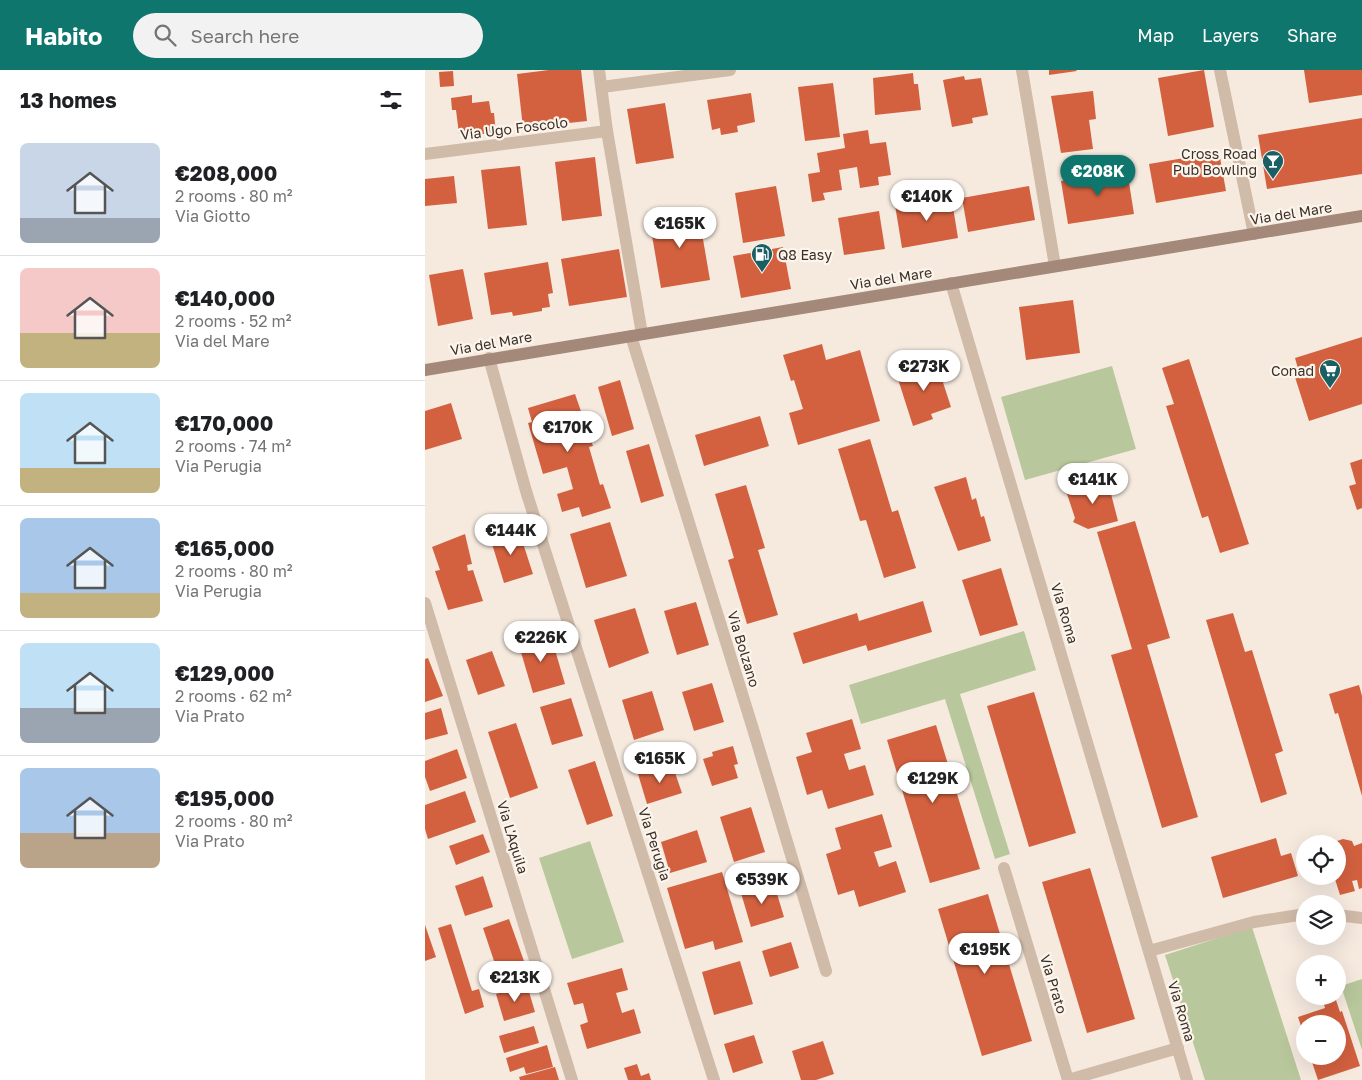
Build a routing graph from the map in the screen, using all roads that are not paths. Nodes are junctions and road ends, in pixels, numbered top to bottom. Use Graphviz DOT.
graph roads {
  1 [pos="599,70"];
  2 [pos="730,70"];
  3 [pos="1022,70"];
  4 [pos="1220,70"];
  5 [pos="602,87"];
  6 [pos="607,131"];
  7 [pos="425,154"];
  8 [pos="1362,216"];
  9 [pos="1254,234"];
  10 [pos="1055,266"];
  11 [pos="951,283"];
  12 [pos="636,335"];
  13 [pos="489,358"];
  14 [pos="425,370"];
  15 [pos="425,603"];
  16 [pos="1004,868"];
  17 [pos="1296,915"];
  18 [pos="1346,916"];
  19 [pos="1362,918"];
  20 [pos="1149,951"];
  21 [pos="825,971"];
  22 [pos="1178,1048"];
  23 [pos="572,1080"];
  24 [pos="714,1080"];
  25 [pos="1068,1080"];
  26 [pos="1187,1080"];
  1 -- 5 [label="street, Via Bolzano"];
  2 -- 5 [label="street"];
  3 -- 10 [label="street"];
  4 -- 9 [label="street"];
  5 -- 6 [label="street, Via Bolzano"];
  6 -- 7 [label="street, Via Ugo Foscolo"];
  6 -- 12 [label="street, Via Bolzano"];
  8 -- 9 [label="main road, Via del Mare"];
  9 -- 10 [label="main road, Via del Mare"];
  10 -- 11 [label="main road, Via del Mare"];
  11 -- 12 [label="main road, Via del Mare"];
  11 -- 20 [label="street, Via Roma"];
  12 -- 13 [label="main road, Via del Mare"];
  12 -- 21 [label="street, Via Bolzano"];
  13 -- 14 [label="main road, Via del Mare"];
  13 -- 24 [label="street, Via Perugia"];
  15 -- 23 [label="street, Via L'Aquila"];
  16 -- 25 [label="street, Via Prato"];
  17 -- 20 [label="street"];
  18 -- 19 [label="street"];
  20 -- 22 [label="street, Via Roma"];
  22 -- 25 [label="street"];
  22 -- 26 [label="street, Via Roma"];
}
